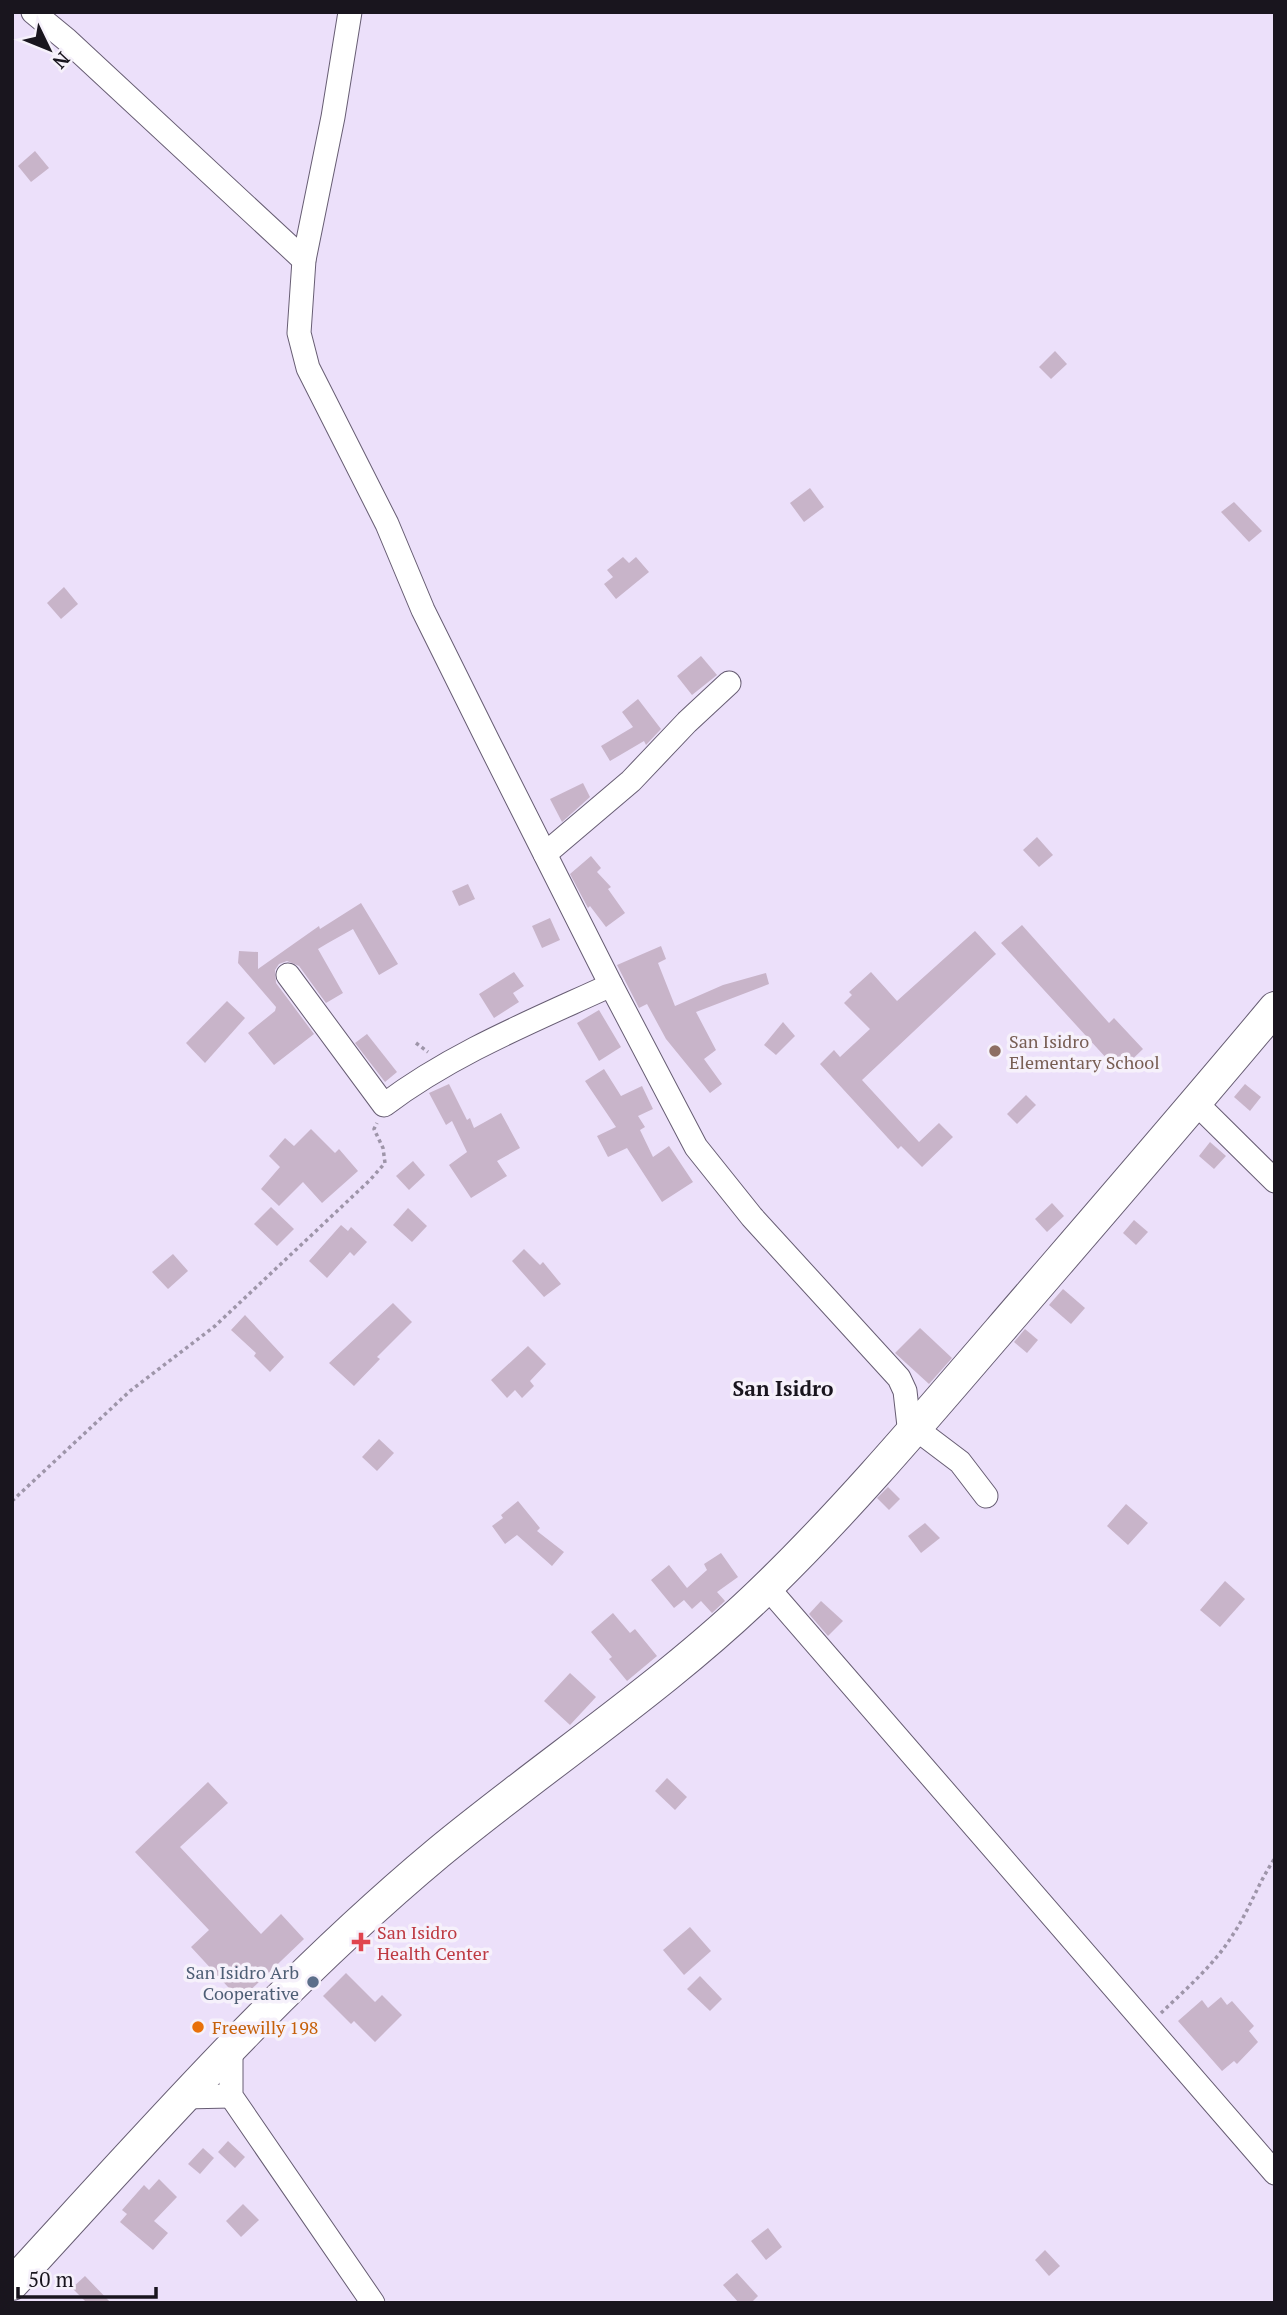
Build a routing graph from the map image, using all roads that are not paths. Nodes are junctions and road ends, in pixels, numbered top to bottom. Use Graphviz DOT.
graph roads {
  1 [pos="33,12"];
  2 [pos="349,12"];
  3 [pos="303,260"];
  4 [pos="729,683"];
  5 [pos="545,854"];
  6 [pos="288,975"];
  7 [pos="611,985"];
  8 [pos="1275,1008"];
  9 [pos="1196,1103"];
  10 [pos="1275,1181"];
  11 [pos="912,1431"];
  12 [pos="986,1496"];
  13 [pos="767,1587"];
  14 [pos="231,2046"];
  15 [pos="231,2096"];
  16 [pos="183,2097"];
  17 [pos="1275,2173"];
  18 [pos="12,2284"];
  19 [pos="373,2303"];
  1 -- 3 [label="street"];
  2 -- 3 [label="street"];
  3 -- 5 [label="street"];
  4 -- 5 [label="street"];
  5 -- 7 [label="street"];
  6 -- 7 [label="street"];
  7 -- 11 [label="street"];
  8 -- 9 [label="street"];
  9 -- 10 [label="street"];
  9 -- 11 [label="street"];
  11 -- 12 [label="street"];
  11 -- 13 [label="street"];
  13 -- 14 [label="street"];
  13 -- 17 [label="street"];
  14 -- 15 [label="street"];
  14 -- 16 [label="street"];
  15 -- 16 [label="street"];
  15 -- 19 [label="street"];
  16 -- 18 [label="street"];
}
